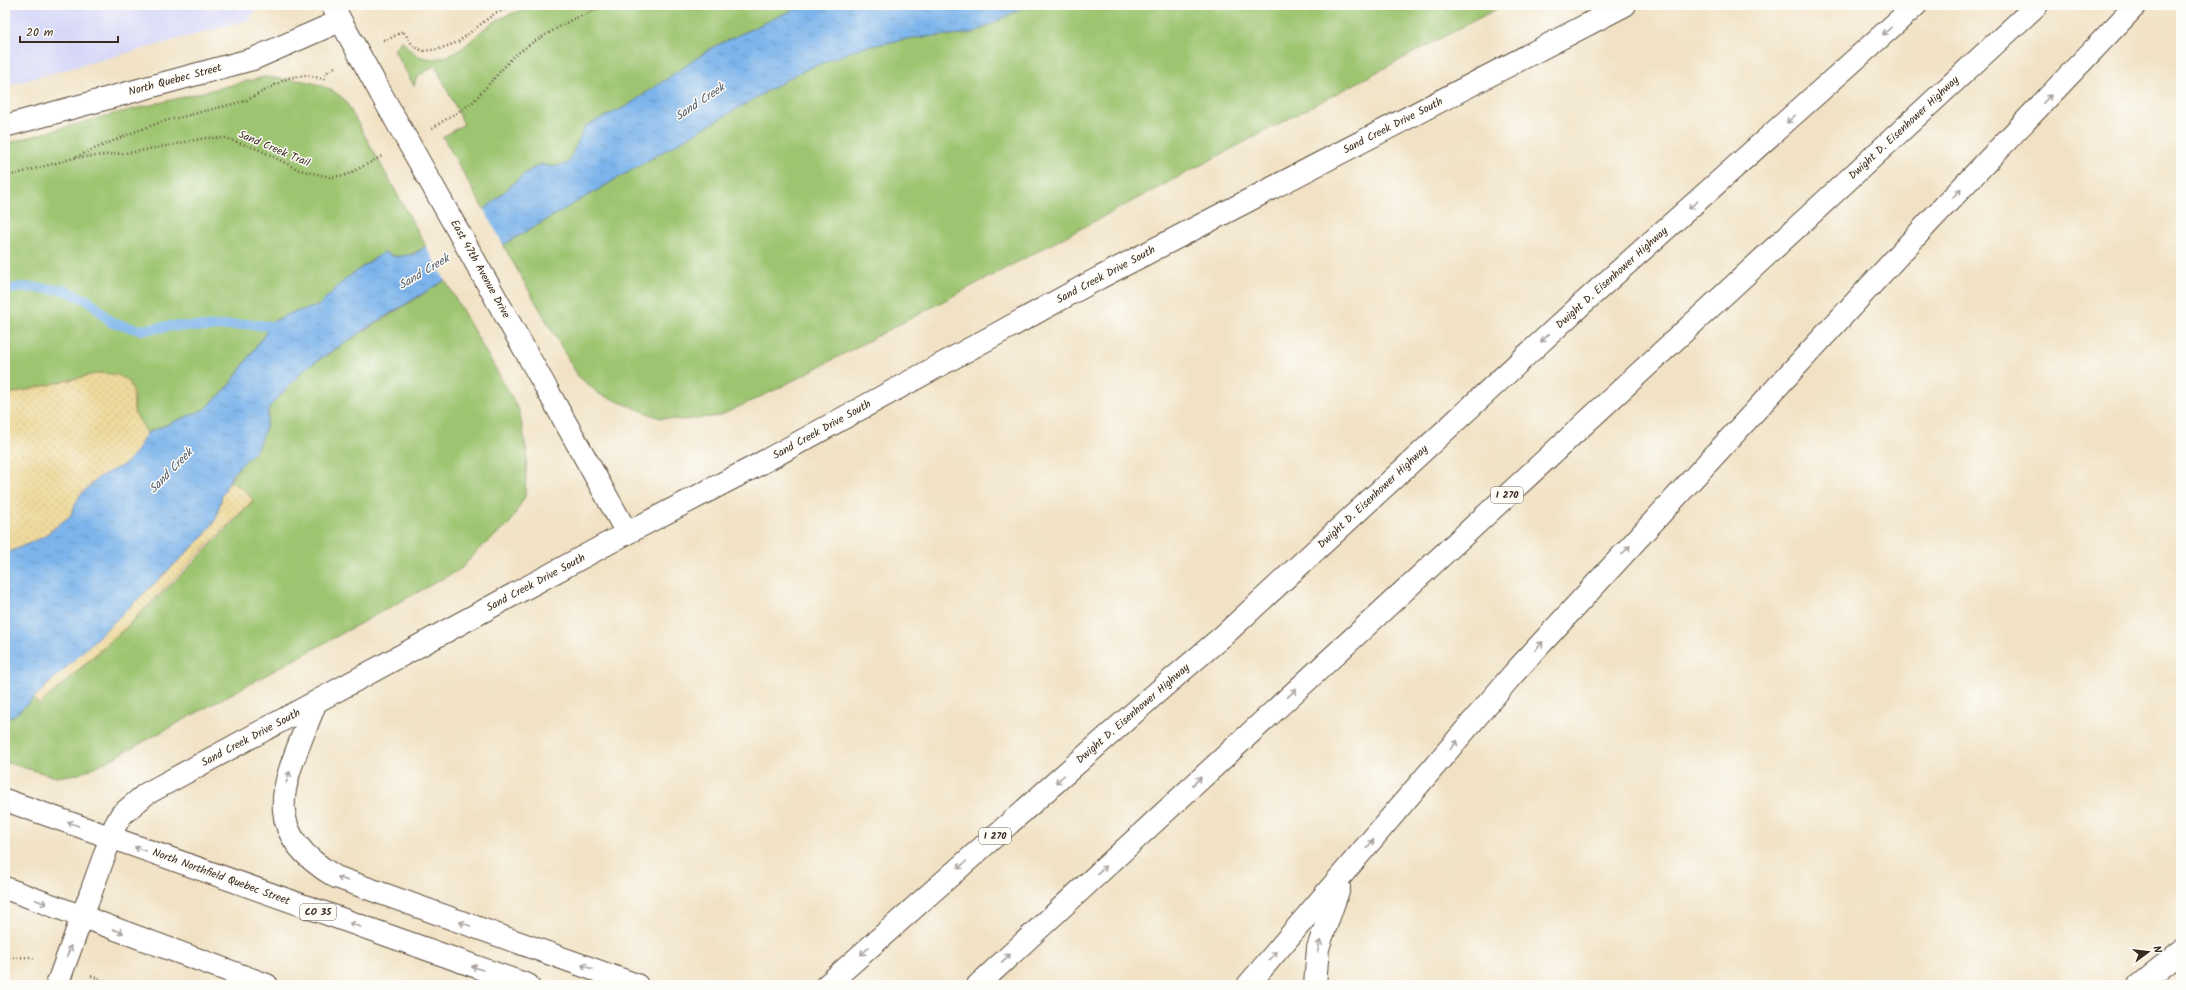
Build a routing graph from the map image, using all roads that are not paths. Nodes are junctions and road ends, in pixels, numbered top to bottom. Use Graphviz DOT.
graph roads {
  1 [pos="1625,5"];
  2 [pos="1916,5"];
  3 [pos="2037,5"];
  4 [pos="2136,5"];
  5 [pos="336,13"];
  6 [pos="5,126"];
  7 [pos="628,533"];
  8 [pos="315,704"];
  9 [pos="5,800"];
  10 [pos="110,838"];
  11 [pos="1345,874"];
  12 [pos="5,888"];
  13 [pos="82,917"];
  14 [pos="2181,951"];
  15 [pos="56,985"];
  16 [pos="267,985"];
  17 [pos="528,985"];
  18 [pos="637,985"];
  19 [pos="827,985"];
  20 [pos="978,985"];
  21 [pos="1248,985"];
  22 [pos="1315,985"];
  23 [pos="2139,985"];
  1 -- 7 [label="main road, Sand Creek Drive South"];
  2 -- 19 [label="main road, Dwight D. Eisenhower Highway / I 270, one-way"];
  20 -- 3 [label="main road, Dwight D. Eisenhower Highway / I 270, one-way"];
  11 -- 4 [label="main road, one-way"];
  5 -- 6 [label="main road, North Quebec Street"];
  5 -- 7 [label="main road, East 47th Avenue Drive, bridge"];
  7 -- 8 [label="main road, Sand Creek Drive South"];
  8 -- 10 [label="main road, Sand Creek Drive South"];
  18 -- 8 [label="main road, one-way"];
  10 -- 9 [label="main road, North Northfield Quebec Street / CO 35, one-way"];
  10 -- 13 [label="main road, Sand Creek Drive South"];
  17 -- 10 [label="main road, North Northfield Quebec Street / CO 35, one-way"];
  21 -- 11 [label="main road, one-way"];
  22 -- 11 [label="main road, one-way"];
  12 -- 13 [label="main road, one-way"];
  15 -- 13 [label="main road, Sand Creek Drive South, one-way"];
  13 -- 16 [label="main road, one-way"];
  14 -- 23 [label="main road"];
}
